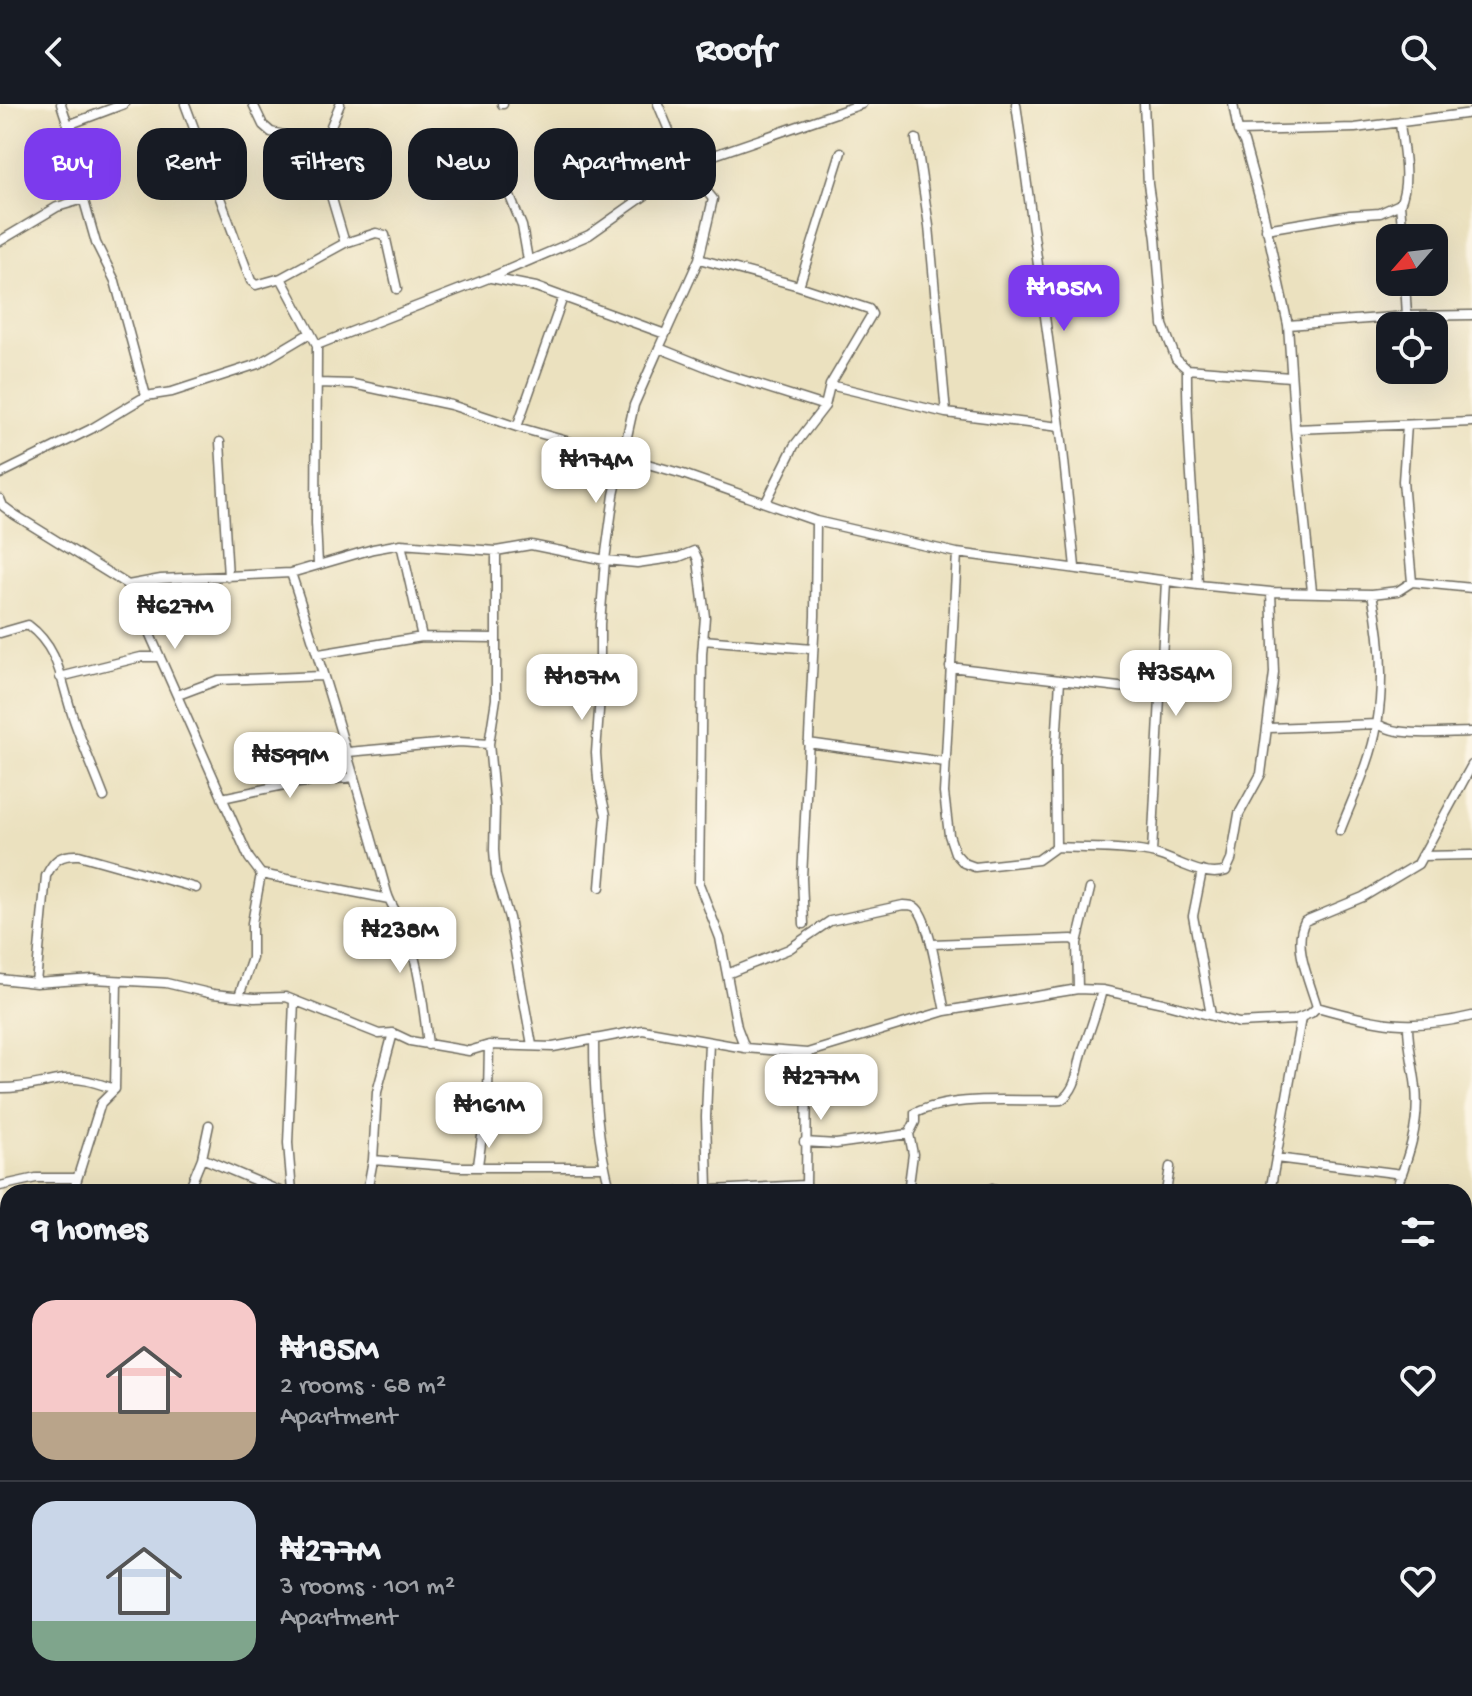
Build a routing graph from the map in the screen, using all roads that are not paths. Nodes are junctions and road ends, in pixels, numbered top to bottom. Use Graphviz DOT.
graph roads {
  1 [pos="61,104"];
  2 [pos="124,104"];
  3 [pos="185,104"];
  4 [pos="253,104"];
  5 [pos="340,104"];
  6 [pos="658,104"];
  7 [pos="862,104"];
  8 [pos="1016,104"];
  9 [pos="1144,104"];
  10 [pos="1233,104"];
  11 [pos="1472,113"];
  12 [pos="1400,122"];
  13 [pos="68,125"];
  14 [pos="68,128"];
  15 [pos="266,128"];
  16 [pos="331,128"];
  17 [pos="668,128"];
  18 [pos="1238,131"];
  19 [pos="916,139"];
  20 [pos="841,152"];
  21 [pos="716,154"];
  22 [pos="81,200"];
  23 [pos="84,200"];
  24 [pos="332,200"];
  25 [pos="511,200"];
  26 [pos="639,200"];
  27 [pos="713,200"];
  28 [pos="1400,204"];
  29 [pos="1402,224"];
  30 [pos="1266,229"];
  31 [pos="0,241"];
  32 [pos="345,243"];
  33 [pos="699,259"];
  34 [pos="528,260"];
  35 [pos="281,278"];
  36 [pos="489,278"];
  37 [pos="799,286"];
  38 [pos="397,289"];
  39 [pos="563,297"];
  40 [pos="1448,315"];
  41 [pos="1472,315"];
  42 [pos="1376,318"];
  43 [pos="1288,325"];
  44 [pos="310,333"];
  45 [pos="665,334"];
  46 [pos="317,345"];
  47 [pos="659,348"];
  48 [pos="1187,369"];
  49 [pos="1290,377"];
  50 [pos="318,383"];
  51 [pos="830,385"];
  52 [pos="146,396"];
  53 [pos="825,406"];
  54 [pos="946,413"];
  55 [pos="1472,422"];
  56 [pos="1407,425"];
  57 [pos="517,427"];
  58 [pos="1060,427"];
  59 [pos="1295,429"];
  60 [pos="220,442"];
  61 [pos="623,458"];
  62 [pos="0,474"];
  63 [pos="0,499"];
  64 [pos="766,502"];
  65 [pos="816,521"];
  66 [pos="401,544"];
  67 [pos="496,551"];
  68 [pos="957,553"];
  69 [pos="605,560"];
  70 [pos="318,564"];
  71 [pos="1075,567"];
  72 [pos="291,573"];
  73 [pos="228,577"];
  74 [pos="1166,581"];
  75 [pos="1412,582"];
  76 [pos="128,585"];
  77 [pos="1198,585"];
  78 [pos="1472,588"];
  79 [pos="1312,591"];
  80 [pos="1271,592"];
  81 [pos="1372,594"];
  82 [pos="0,633"];
  83 [pos="422,637"];
  84 [pos="494,638"];
  85 [pos="703,640"];
  86 [pos="812,649"];
  87 [pos="319,654"];
  88 [pos="160,657"];
  89 [pos="950,667"];
  90 [pos="322,676"];
  91 [pos="60,677"];
  92 [pos="1060,680"];
  93 [pos="1161,692"];
  94 [pos="178,695"];
  95 [pos="1378,724"];
  96 [pos="1269,728"];
  97 [pos="1472,732"];
  98 [pos="808,743"];
  99 [pos="489,744"];
  100 [pos="348,752"];
  101 [pos="945,762"];
  102 [pos="1472,765"];
  103 [pos="354,777"];
  104 [pos="104,797"];
  105 [pos="222,798"];
  106 [pos="1340,831"];
  107 [pos="1056,847"];
  108 [pos="1152,853"];
  109 [pos="1472,855"];
  110 [pos="1422,856"];
  111 [pos="1202,871"];
  112 [pos="261,874"];
  113 [pos="600,887"];
  114 [pos="196,888"];
  115 [pos="1090,889"];
  116 [pos="389,899"];
  117 [pos="804,924"];
  118 [pos="1077,943"];
  119 [pos="932,944"];
  120 [pos="727,974"];
  121 [pos="0,979"];
  122 [pos="117,981"];
  123 [pos="36,983"];
  124 [pos="1078,989"];
  125 [pos="1102,990"];
  126 [pos="239,996"];
  127 [pos="294,1001"];
  128 [pos="1317,1007"];
  129 [pos="945,1011"];
  130 [pos="1211,1015"];
  131 [pos="1472,1016"];
  132 [pos="1301,1018"];
  133 [pos="1408,1026"];
  134 [pos="393,1033"];
  135 [pos="594,1039"];
  136 [pos="709,1042"];
  137 [pos="428,1045"];
  138 [pos="489,1045"];
  139 [pos="532,1045"];
  140 [pos="745,1048"];
  141 [pos="807,1053"];
  142 [pos="0,1088"];
  143 [pos="115,1089"];
  144 [pos="209,1125"];
  145 [pos="909,1134"];
  146 [pos="804,1142"];
  147 [pos="202,1158"];
  148 [pos="1276,1158"];
  149 [pos="373,1160"];
  150 [pos="478,1165"];
  151 [pos="604,1167"];
  152 [pos="1170,1167"];
  153 [pos="1402,1174"];
  154 [pos="77,1178"];
  155 [pos="9,1184"];
  156 [pos="75,1184"];
  157 [pos="191,1184"];
  158 [pos="263,1184"];
  159 [pos="291,1184"];
  160 [pos="368,1184"];
  161 [pos="609,1184"];
  162 [pos="708,1184"];
  163 [pos="805,1184"];
  164 [pos="909,1184"];
  165 [pos="1167,1184"];
  166 [pos="1271,1184"];
  167 [pos="1398,1184"];
  1 -- 13 [label="street"];
  2 -- 13 [label="street"];
  3 -- 35 [label="street"];
  4 -- 15 [label="street"];
  5 -- 16 [label="street"];
  6 -- 17 [label="street"];
  7 -- 21 [label="street"];
  8 -- 58 [label="street"];
  9 -- 48 [label="street"];
  10 -- 18 [label="street"];
  11 -- 12 [label="street"];
  12 -- 18 [label="street"];
  12 -- 28 [label="street"];
  13 -- 14 [label="street"];
  18 -- 30 [label="street"];
  19 -- 54 [label="street"];
  20 -- 37 [label="street"];
  22 -- 31 [label="street"];
  23 -- 52 [label="street"];
  24 -- 32 [label="street"];
  25 -- 34 [label="street"];
  26 -- 34 [label="street"];
  27 -- 33 [label="street"];
  28 -- 29 [label="street"];
  28 -- 30 [label="street"];
  30 -- 43 [label="street"];
  32 -- 35 [label="street"];
  32 -- 38 [label="street"];
  33 -- 37 [label="street"];
  33 -- 45 [label="street"];
  34 -- 36 [label="street"];
  35 -- 44 [label="street"];
  36 -- 39 [label="street"];
  36 -- 46 [label="street"];
  37 -- 51 [label="street"];
  39 -- 45 [label="street"];
  39 -- 57 [label="street"];
  40 -- 41 [label="street"];
  42 -- 43 [label="street"];
  43 -- 49 [label="street"];
  44 -- 46 [label="street"];
  44 -- 52 [label="street"];
  45 -- 47 [label="street"];
  46 -- 50 [label="street"];
  47 -- 53 [label="street"];
  47 -- 61 [label="street"];
  48 -- 49 [label="street"];
  48 -- 77 [label="street"];
  49 -- 59 [label="street"];
  50 -- 57 [label="street"];
  50 -- 70 [label="street"];
  51 -- 53 [label="street"];
  51 -- 54 [label="street"];
  52 -- 62 [label="street"];
  53 -- 64 [label="street"];
  54 -- 58 [label="street"];
  55 -- 56 [label="street"];
  56 -- 59 [label="street"];
  56 -- 75 [label="street"];
  57 -- 61 [label="street"];
  58 -- 71 [label="street"];
  59 -- 79 [label="street"];
  60 -- 73 [label="street"];
  61 -- 64 [label="street"];
  61 -- 69 [label="street"];
  63 -- 76 [label="street"];
  64 -- 65 [label="street"];
  65 -- 68 [label="street"];
  65 -- 86 [label="street"];
  66 -- 67 [label="street"];
  66 -- 70 [label="street"];
  66 -- 83 [label="street"];
  67 -- 69 [label="street"];
  67 -- 84 [label="street"];
  68 -- 71 [label="street"];
  68 -- 89 [label="street"];
  69 -- 85 [label="street"];
  69 -- 113 [label="street"];
  70 -- 72 [label="street"];
  71 -- 74 [label="street"];
  72 -- 73 [label="street"];
  72 -- 87 [label="street"];
  73 -- 76 [label="street"];
  74 -- 77 [label="street"];
  74 -- 93 [label="street"];
  75 -- 78 [label="street"];
  75 -- 81 [label="street"];
  76 -- 88 [label="street"];
  77 -- 80 [label="street"];
  79 -- 80 [label="street"];
  79 -- 81 [label="street"];
  80 -- 96 [label="street"];
  81 -- 95 [label="street"];
  82 -- 91 [label="street"];
  83 -- 84 [label="street"];
  83 -- 87 [label="street"];
  84 -- 99 [label="street"];
  85 -- 86 [label="street"];
  85 -- 120 [label="street"];
  86 -- 98 [label="street"];
  87 -- 90 [label="street"];
  88 -- 91 [label="street"];
  88 -- 94 [label="street"];
  89 -- 92 [label="street"];
  89 -- 101 [label="street"];
  90 -- 94 [label="street"];
  90 -- 100 [label="street"];
  91 -- 104 [label="street"];
  92 -- 93 [label="street"];
  92 -- 107 [label="street"];
  93 -- 108 [label="street"];
  94 -- 105 [label="street"];
  95 -- 96 [label="street"];
  95 -- 97 [label="street"];
  95 -- 106 [label="street"];
  96 -- 111 [label="street"];
  98 -- 101 [label="street"];
  98 -- 117 [label="street"];
  99 -- 100 [label="street"];
  99 -- 139 [label="street"];
  100 -- 103 [label="street"];
  101 -- 107 [label="street"];
  102 -- 110 [label="street"];
  103 -- 105 [label="street"];
  103 -- 116 [label="street"];
  105 -- 112 [label="street"];
  107 -- 108 [label="street"];
  108 -- 111 [label="street"];
  109 -- 110 [label="street"];
  110 -- 128 [label="street"];
  111 -- 130 [label="street"];
  112 -- 116 [label="street"];
  112 -- 126 [label="street"];
  114 -- 123 [label="street"];
  115 -- 118 [label="street"];
  116 -- 137 [label="street"];
  118 -- 119 [label="street"];
  118 -- 124 [label="street"];
  119 -- 120 [label="street"];
  119 -- 129 [label="street"];
  120 -- 140 [label="street"];
  121 -- 123 [label="street"];
  122 -- 123 [label="street"];
  122 -- 126 [label="street"];
  122 -- 143 [label="street"];
  124 -- 125 [label="street"];
  124 -- 129 [label="street"];
  125 -- 130 [label="street"];
  125 -- 145 [label="street"];
  126 -- 127 [label="street"];
  127 -- 134 [label="street"];
  127 -- 159 [label="street"];
  128 -- 132 [label="street"];
  128 -- 133 [label="street"];
  129 -- 141 [label="street"];
  130 -- 132 [label="street"];
  131 -- 133 [label="street"];
  132 -- 148 [label="street"];
  133 -- 153 [label="street"];
  134 -- 137 [label="street"];
  134 -- 149 [label="street"];
  135 -- 136 [label="street"];
  135 -- 139 [label="street"];
  135 -- 151 [label="street"];
  136 -- 140 [label="street"];
  136 -- 162 [label="street"];
  137 -- 138 [label="street"];
  138 -- 139 [label="street"];
  138 -- 150 [label="street"];
  140 -- 141 [label="street"];
  141 -- 146 [label="street"];
  142 -- 143 [label="street"];
  143 -- 154 [label="street"];
  144 -- 147 [label="street"];
  145 -- 146 [label="street"];
  145 -- 164 [label="street"];
  146 -- 163 [label="street"];
  147 -- 157 [label="street"];
  147 -- 158 [label="street"];
  148 -- 153 [label="street"];
  148 -- 166 [label="street"];
  149 -- 150 [label="street"];
  149 -- 160 [label="street"];
  150 -- 151 [label="street"];
  151 -- 161 [label="street"];
  152 -- 165 [label="street"];
  153 -- 167 [label="street"];
  154 -- 155 [label="street"];
  154 -- 156 [label="street"];
}
